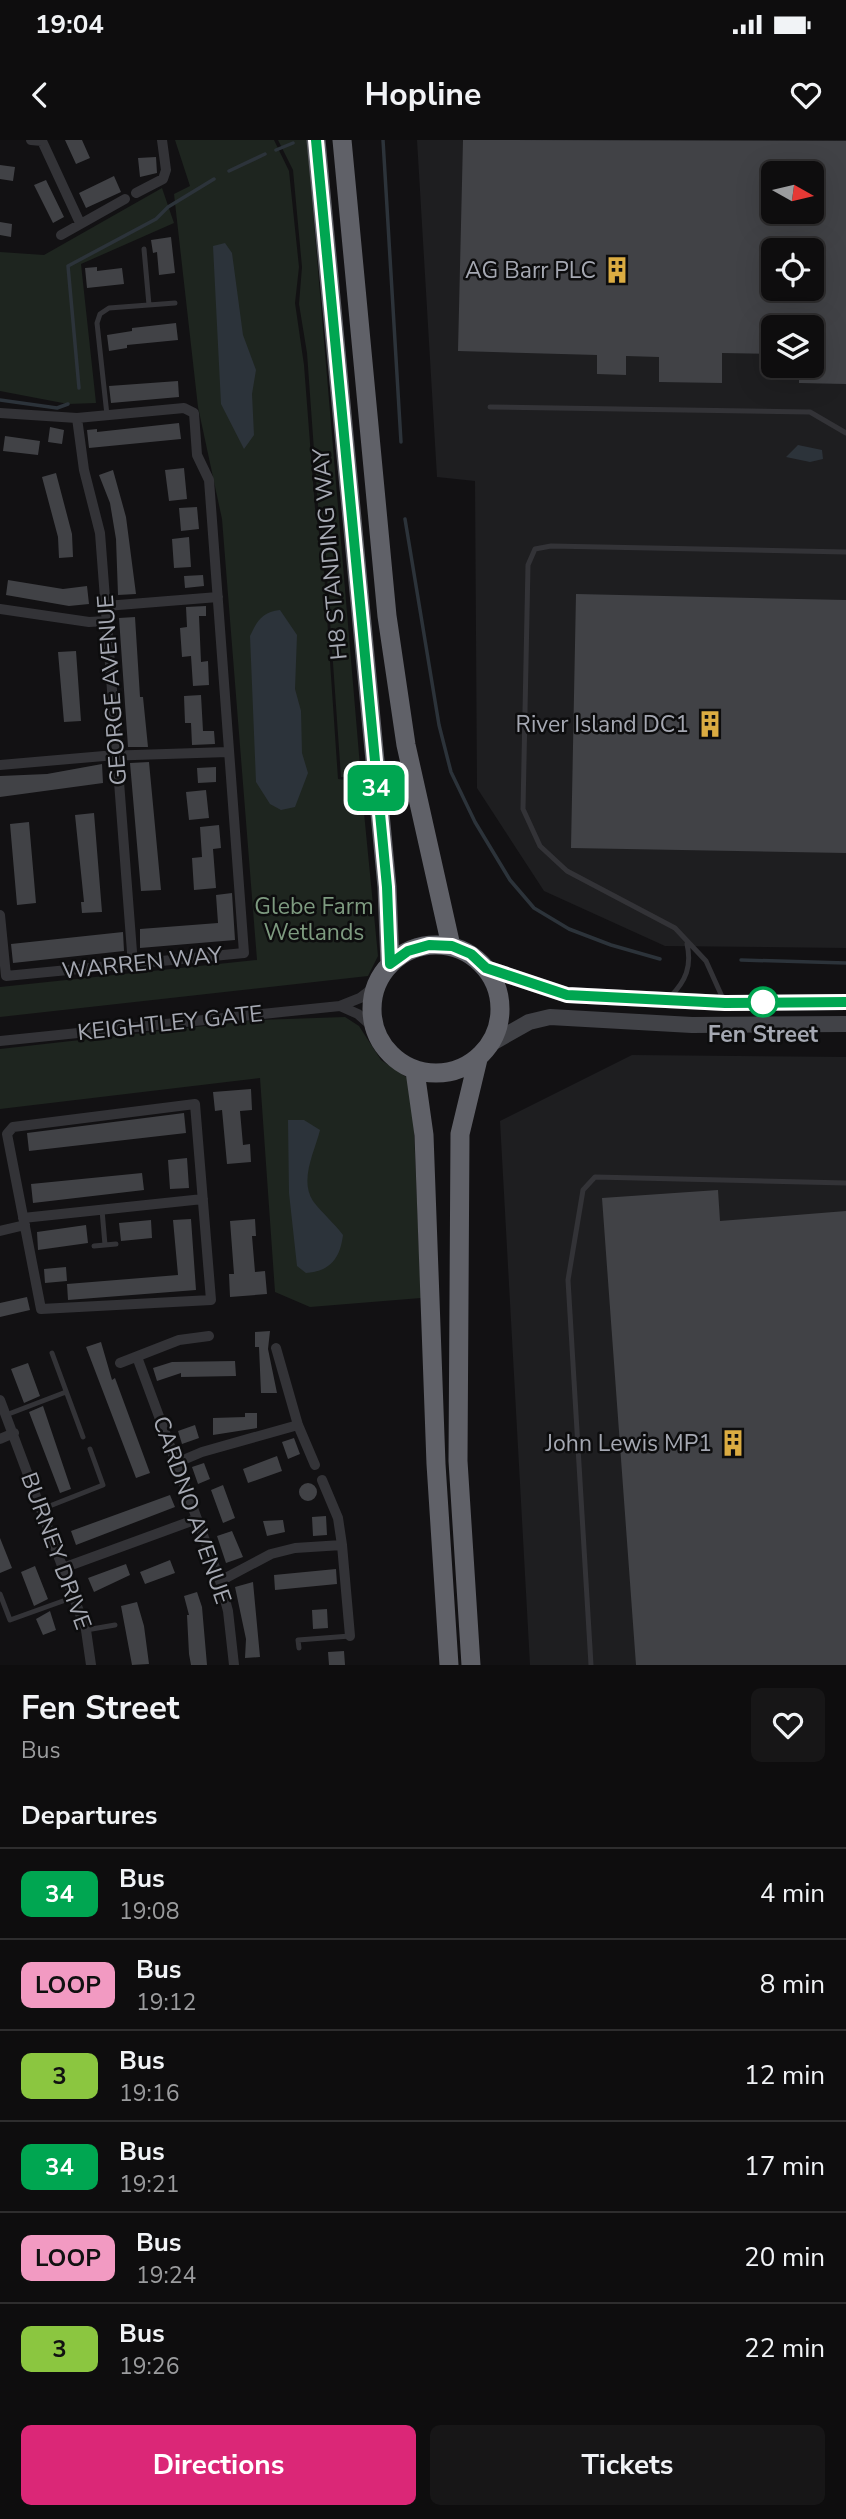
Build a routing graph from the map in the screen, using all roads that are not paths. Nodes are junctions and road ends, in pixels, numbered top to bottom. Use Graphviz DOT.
graph roads {
  1 [pos="31,140"];
  2 [pos="162,140"];
  3 [pos="316,140"];
  4 [pos="342,140"];
  5 [pos="80,223"];
  6 [pos="61,235"];
  7 [pos="144,249"];
  8 [pos="175,303"];
  9 [pos="149,305"];
  10 [pos="490,407"];
  11 [pos="0,413"];
  12 [pos="107,415"];
  13 [pos="78,418"];
  14 [pos="846,433"];
  15 [pos="846,552"];
  16 [pos="218,597"];
  17 [pos="106,606"];
  18 [pos="0,609"];
  19 [pos="107,621"];
  20 [pos="228,752"];
  21 [pos="116,756"];
  22 [pos="0,765"];
  23 [pos="0,915"];
  24 [pos="449,939"];
  25 [pos="687,941"];
  26 [pos="390,964"];
  27 [pos="133,965"];
  28 [pos="486,968"];
  29 [pos="377,985"];
  30 [pos="665,1001"];
  31 [pos="846,1002"];
  32 [pos="725,1003"];
  33 [pos="340,1006"];
  34 [pos="846,1024"];
  35 [pos="376,1030"];
  36 [pos="0,1041"];
  37 [pos="492,1043"];
  38 [pos="478,1059"];
  39 [pos="417,1077"];
  40 [pos="846,1183"];
  41 [pos="203,1199"];
  42 [pos="102,1210"];
  43 [pos="24,1222"];
  44 [pos="0,1231"];
  45 [pos="116,1244"];
  46 [pos="105,1245"];
  47 [pos="94,1246"];
  48 [pos="209,1336"];
  49 [pos="276,1348"];
  50 [pos="52,1353"];
  51 [pos="137,1357"];
  52 [pos="120,1363"];
  53 [pos="66,1392"];
  54 [pos="0,1400"];
  55 [pos="6,1415"];
  56 [pos="298,1425"];
  57 [pos="14,1433"];
  58 [pos="83,1437"];
  59 [pos="0,1439"];
  60 [pos="90,1449"];
  61 [pos="176,1462"];
  62 [pos="315,1465"];
  63 [pos="322,1480"];
  64 [pos="42,1509"];
  65 [pos="197,1519"];
  66 [pos="342,1545"];
  67 [pos="63,1568"];
  68 [pos="220,1581"];
  69 [pos="0,1594"];
  70 [pos="74,1597"];
  71 [pos="115,1625"];
  72 [pos="86,1630"];
  73 [pos="350,1636"];
  74 [pos="299,1648"];
  75 [pos="91,1665"];
  76 [pos="234,1665"];
  77 [pos="449,1665"];
  78 [pos="471,1665"];
  79 [pos="591,1665"];
  1 -- 5 [label="street"];
  2 -- 5 [label="street"];
  3 -- 26 [label="highway, H8 STANDING WAY"];
  4 -- 24 [label="highway"];
  5 -- 6 [label="street"];
  7 -- 9 [label="lane"];
  8 -- 9 [label="lane"];
  9 -- 12 [label="lane"];
  10 -- 14 [label="lane"];
  11 -- 13 [label="street, WARREN WAY"];
  12 -- 13 [label="street, WARREN WAY"];
  12 -- 16 [label="street, WARREN WAY"];
  13 -- 17 [label="street, GEORGE AVENUE"];
  15 -- 25 [label="lane"];
  16 -- 17 [label="street"];
  16 -- 20 [label="street, WARREN WAY"];
  17 -- 19 [label="street, GEORGE AVENUE"];
  18 -- 19 [label="street"];
  19 -- 21 [label="street, GEORGE AVENUE"];
  20 -- 21 [label="street"];
  20 -- 27 [label="street, WARREN WAY"];
  21 -- 22 [label="street"];
  21 -- 27 [label="street, GEORGE AVENUE"];
  23 -- 27 [label="street, WARREN WAY"];
  24 -- 26 [label="highway"];
  24 -- 28 [label="highway"];
  25 -- 30 [label="lane"];
  25 -- 32 [label="lane"];
  26 -- 29 [label="highway"];
  28 -- 30 [label="street"];
  28 -- 37 [label="highway"];
  29 -- 33 [label="street, KEIGHTLEY GATE"];
  29 -- 35 [label="highway"];
  30 -- 32 [label="street"];
  31 -- 32 [label="street"];
  33 -- 35 [label="street"];
  33 -- 36 [label="street, KEIGHTLEY GATE"];
  34 -- 37 [label="street"];
  35 -- 39 [label="highway"];
  37 -- 38 [label="highway"];
  38 -- 39 [label="highway"];
  38 -- 78 [label="highway"];
  39 -- 77 [label="highway"];
  40 -- 79 [label="lane"];
  41 -- 42 [label="street"];
  41 -- 43 [label="street"];
  41 -- 43 [label="street"];
  42 -- 43 [label="street"];
  42 -- 46 [label="lane"];
  43 -- 44 [label="street"];
  45 -- 46 [label="lane"];
  46 -- 47 [label="lane"];
  48 -- 51 [label="street"];
  49 -- 56 [label="street"];
  50 -- 53 [label="lane"];
  51 -- 52 [label="street"];
  51 -- 61 [label="street, CARDNO AVENUE"];
  53 -- 55 [label="lane"];
  53 -- 58 [label="lane"];
  54 -- 55 [label="street, BURNEY DRIVE"];
  55 -- 57 [label="street, BURNEY DRIVE"];
  56 -- 61 [label="street"];
  56 -- 62 [label="street"];
  57 -- 59 [label="street"];
  57 -- 64 [label="street, BURNEY DRIVE"];
  60 -- 64 [label="lane"];
  61 -- 65 [label="street, CARDNO AVENUE"];
  63 -- 66 [label="street"];
  64 -- 67 [label="street, BURNEY DRIVE"];
  65 -- 67 [label="street"];
  65 -- 68 [label="street, CARDNO AVENUE"];
  66 -- 68 [label="street"];
  66 -- 73 [label="street"];
  67 -- 70 [label="street, BURNEY DRIVE"];
  68 -- 76 [label="street, CARDNO AVENUE"];
  69 -- 70 [label="lane"];
  70 -- 72 [label="street, BURNEY DRIVE"];
  71 -- 72 [label="lane"];
  72 -- 75 [label="street, BURNEY DRIVE"];
  73 -- 74 [label="lane"];
}
